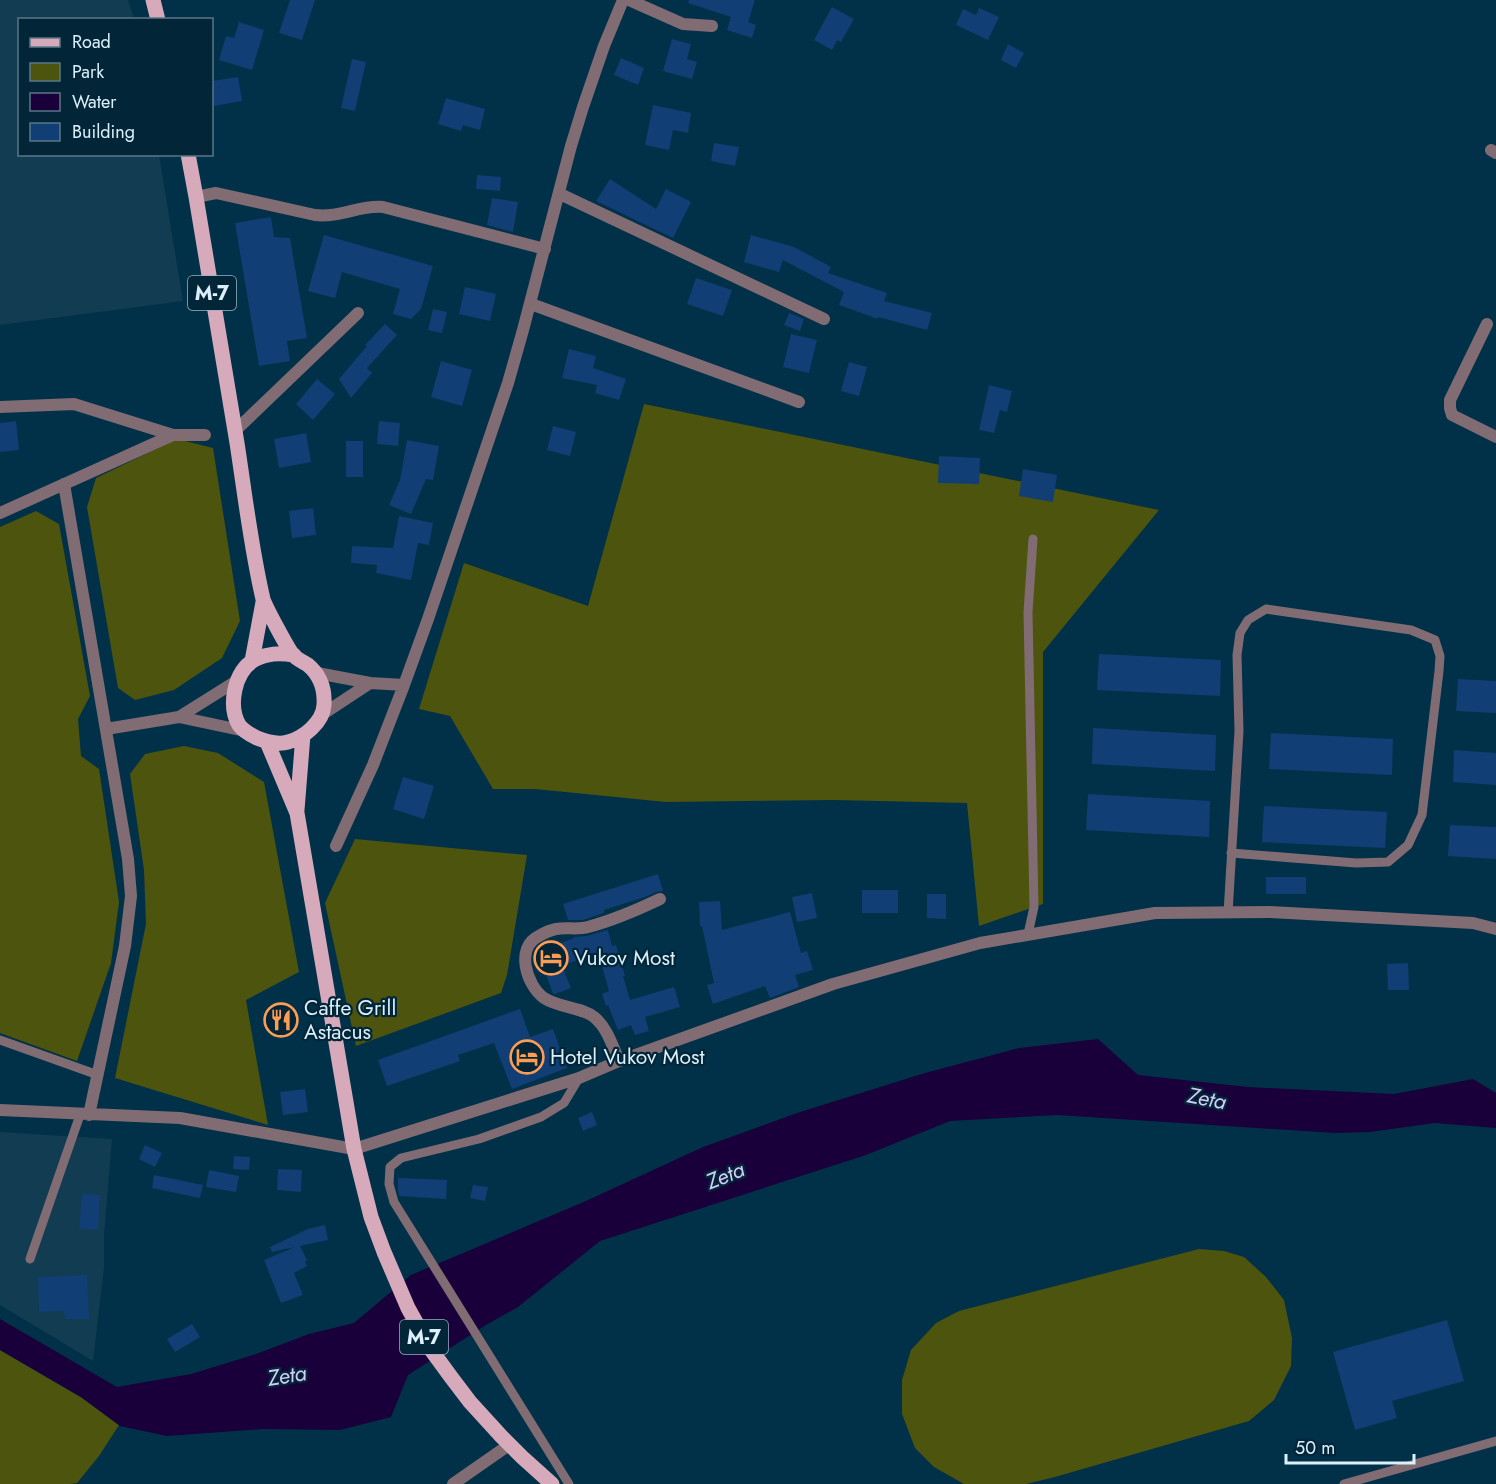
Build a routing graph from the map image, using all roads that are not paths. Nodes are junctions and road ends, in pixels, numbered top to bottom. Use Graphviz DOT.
graph roads {
  1 [pos="153,0"];
  2 [pos="623,0"];
  3 [pos="630,0"];
  4 [pos="158,18"];
  5 [pos="712,26"];
  6 [pos="188,156"];
  7 [pos="560,194"];
  8 [pos="196,197"];
  9 [pos="545,249"];
  10 [pos="531,304"];
  11 [pos="358,313"];
  12 [pos="824,319"];
  13 [pos="1487,324"];
  14 [pos="799,402"];
  15 [pos="0,407"];
  16 [pos="235,431"];
  17 [pos="173,435"];
  18 [pos="205,435"];
  19 [pos="1496,437"];
  20 [pos="64,484"];
  21 [pos="0,513"];
  22 [pos="1033,539"];
  23 [pos="263,602"];
  24 [pos="294,655"];
  25 [pos="252,661"];
  26 [pos="317,673"];
  27 [pos="238,680"];
  28 [pos="370,683"];
  29 [pos="404,685"];
  30 [pos="322,714"];
  31 [pos="179,717"];
  32 [pos="106,729"];
  33 [pos="244,731"];
  34 [pos="303,735"];
  35 [pos="267,742"];
  36 [pos="297,813"];
  37 [pos="336,846"];
  38 [pos="1231,853"];
  39 [pos="660,899"];
  40 [pos="1228,913"];
  41 [pos="1496,929"];
  42 [pos="1028,934"];
  43 [pos="0,1040"];
  44 [pos="619,1061"];
  45 [pos="98,1075"];
  46 [pos="579,1078"];
  47 [pos="0,1110"];
  48 [pos="84,1115"];
  49 [pos="354,1149"];
  50 [pos="30,1259"];
  51 [pos="1496,1441"];
  52 [pos="509,1445"];
  53 [pos="453,1484"];
  54 [pos="552,1484"];
  55 [pos="569,1484"];
  56 [pos="1344,1484"];
  1 -- 4 [label="main road"];
  2 -- 7 [label="street"];
  3 -- 5 [label="street"];
  6 -- 8 [label="main road, M-7"];
  7 -- 9 [label="street"];
  7 -- 12 [label="street"];
  8 -- 9 [label="street"];
  8 -- 16 [label="main road, M-7"];
  9 -- 10 [label="street"];
  10 -- 14 [label="street"];
  10 -- 29 [label="street"];
  11 -- 16 [label="street"];
  13 -- 19 [label="street"];
  15 -- 17 [label="street"];
  16 -- 23 [label="main road, M-7"];
  17 -- 18 [label="street"];
  17 -- 20 [label="street"];
  20 -- 21 [label="street"];
  20 -- 32 [label="street"];
  22 -- 42 [label="lane"];
  23 -- 24 [label="main road, M-7"];
  23 -- 25 [label="main road, M-7"];
  24 -- 25 [label="main road"];
  24 -- 26 [label="main road, M-7"];
  25 -- 27 [label="main road, M-7"];
  26 -- 28 [label="street"];
  26 -- 30 [label="main road"];
  27 -- 31 [label="street"];
  27 -- 33 [label="main road, M-7"];
  28 -- 29 [label="street"];
  28 -- 30 [label="street"];
  29 -- 37 [label="street"];
  30 -- 34 [label="main road"];
  31 -- 32 [label="street"];
  31 -- 33 [label="street"];
  32 -- 45 [label="street"];
  33 -- 35 [label="main road"];
  34 -- 35 [label="main road"];
  34 -- 36 [label="main road, M-7"];
  35 -- 36 [label="main road, M-7"];
  36 -- 49 [label="main road, M-7"];
  38 -- 38 [label="lane"];
  38 -- 40 [label="lane"];
  39 -- 44 [label="street"];
  40 -- 41 [label="street"];
  40 -- 42 [label="street"];
  42 -- 44 [label="street"];
  43 -- 45 [label="lane"];
  44 -- 46 [label="street"];
  45 -- 48 [label="street"];
  46 -- 49 [label="street"];
  46 -- 55 [label="lane"];
  47 -- 48 [label="street"];
  48 -- 49 [label="street"];
  48 -- 50 [label="lane"];
  49 -- 52 [label="main road, M-7"];
  51 -- 56 [label="lane"];
  52 -- 53 [label="street"];
  52 -- 54 [label="main road, M-7"];
}
